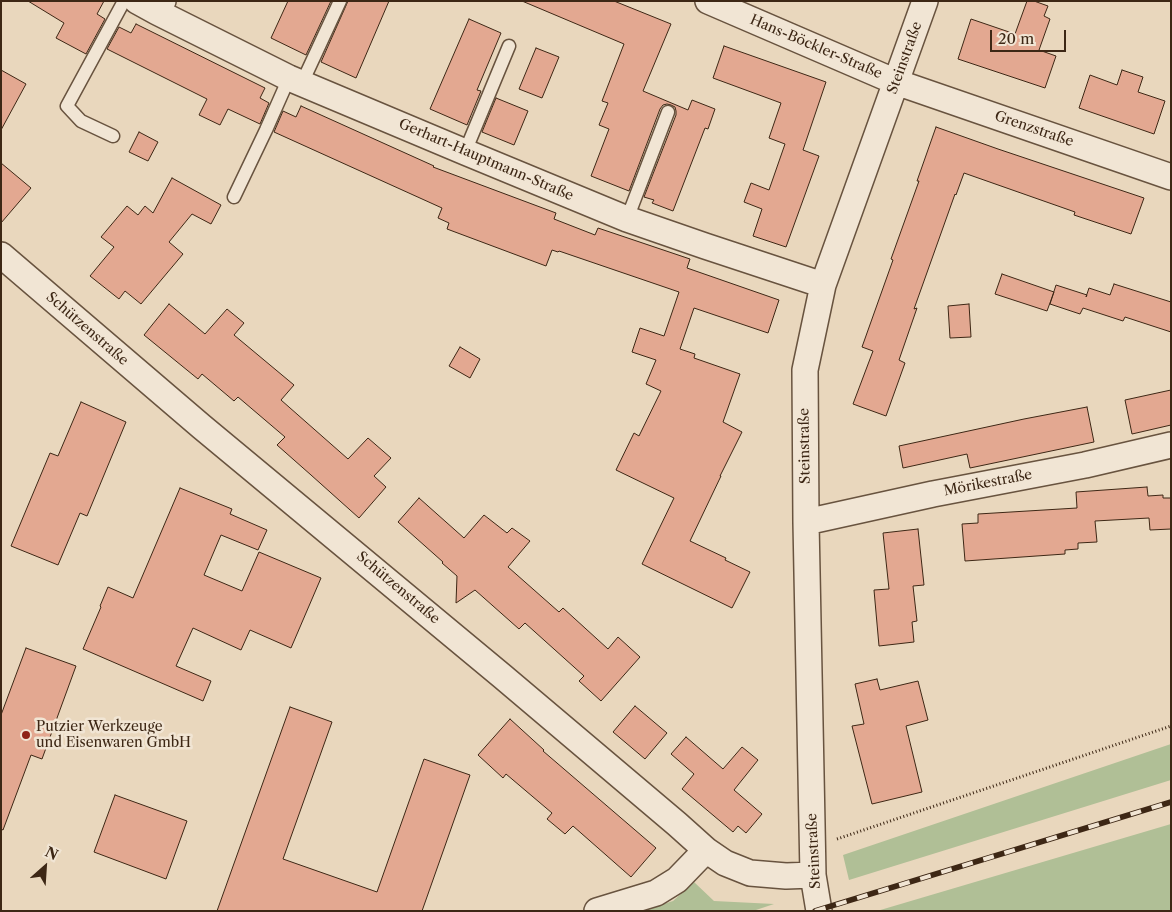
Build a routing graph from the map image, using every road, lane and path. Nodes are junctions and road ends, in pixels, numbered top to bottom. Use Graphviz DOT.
graph roads {
  1 [pos="124,1"];
  2 [pos="340,1"];
  3 [pos="708,1"];
  4 [pos="925,1"];
  5 [pos="152,5"];
  6 [pos="509,46"];
  7 [pos="295,80"];
  8 [pos="896,82"];
  9 [pos="668,112"];
  10 [pos="113,136"];
  11 [pos="465,152"];
  12 [pos="1171,177"];
  13 [pos="234,197"];
  14 [pos="627,219"];
  15 [pos="1,255"];
  16 [pos="823,285"];
  17 [pos="1171,445"];
  18 [pos="806,522"];
  19 [pos="1171,726"];
  20 [pos="813,847"];
  21 [pos="706,850"];
  22 [pos="813,875"];
  23 [pos="597,911"];
  24 [pos="818,911"];
  1 -- 10 [label="lane"];
  2 -- 7 [label="lane"];
  3 -- 8 [label="street, Hans-Böckler-Straße"];
  4 -- 8 [label="street, Steinstraße"];
  5 -- 7 [label="street, Gerhart-Hauptmann-Straße"];
  6 -- 11 [label="lane"];
  7 -- 11 [label="street, Gerhart-Hauptmann-Straße"];
  7 -- 13 [label="lane"];
  8 -- 12 [label="street, Grenzstraße"];
  8 -- 16 [label="street, Steinstraße"];
  9 -- 14 [label="lane"];
  11 -- 14 [label="street, Gerhart-Hauptmann-Straße"];
  14 -- 16 [label="street, Gerhart-Hauptmann-Straße"];
  15 -- 21 [label="street, Schützenstraße"];
  16 -- 18 [label="street, Steinstraße"];
  17 -- 18 [label="street, Mörikestraße"];
  18 -- 20 [label="street, Steinstraße"];
  19 -- 20 [label="path"];
  20 -- 22 [label="street, Steinstraße"];
  21 -- 22 [label="street, Schützenstraße"];
  21 -- 23 [label="street"];
  22 -- 24 [label="street, Steinstraße"];
}
